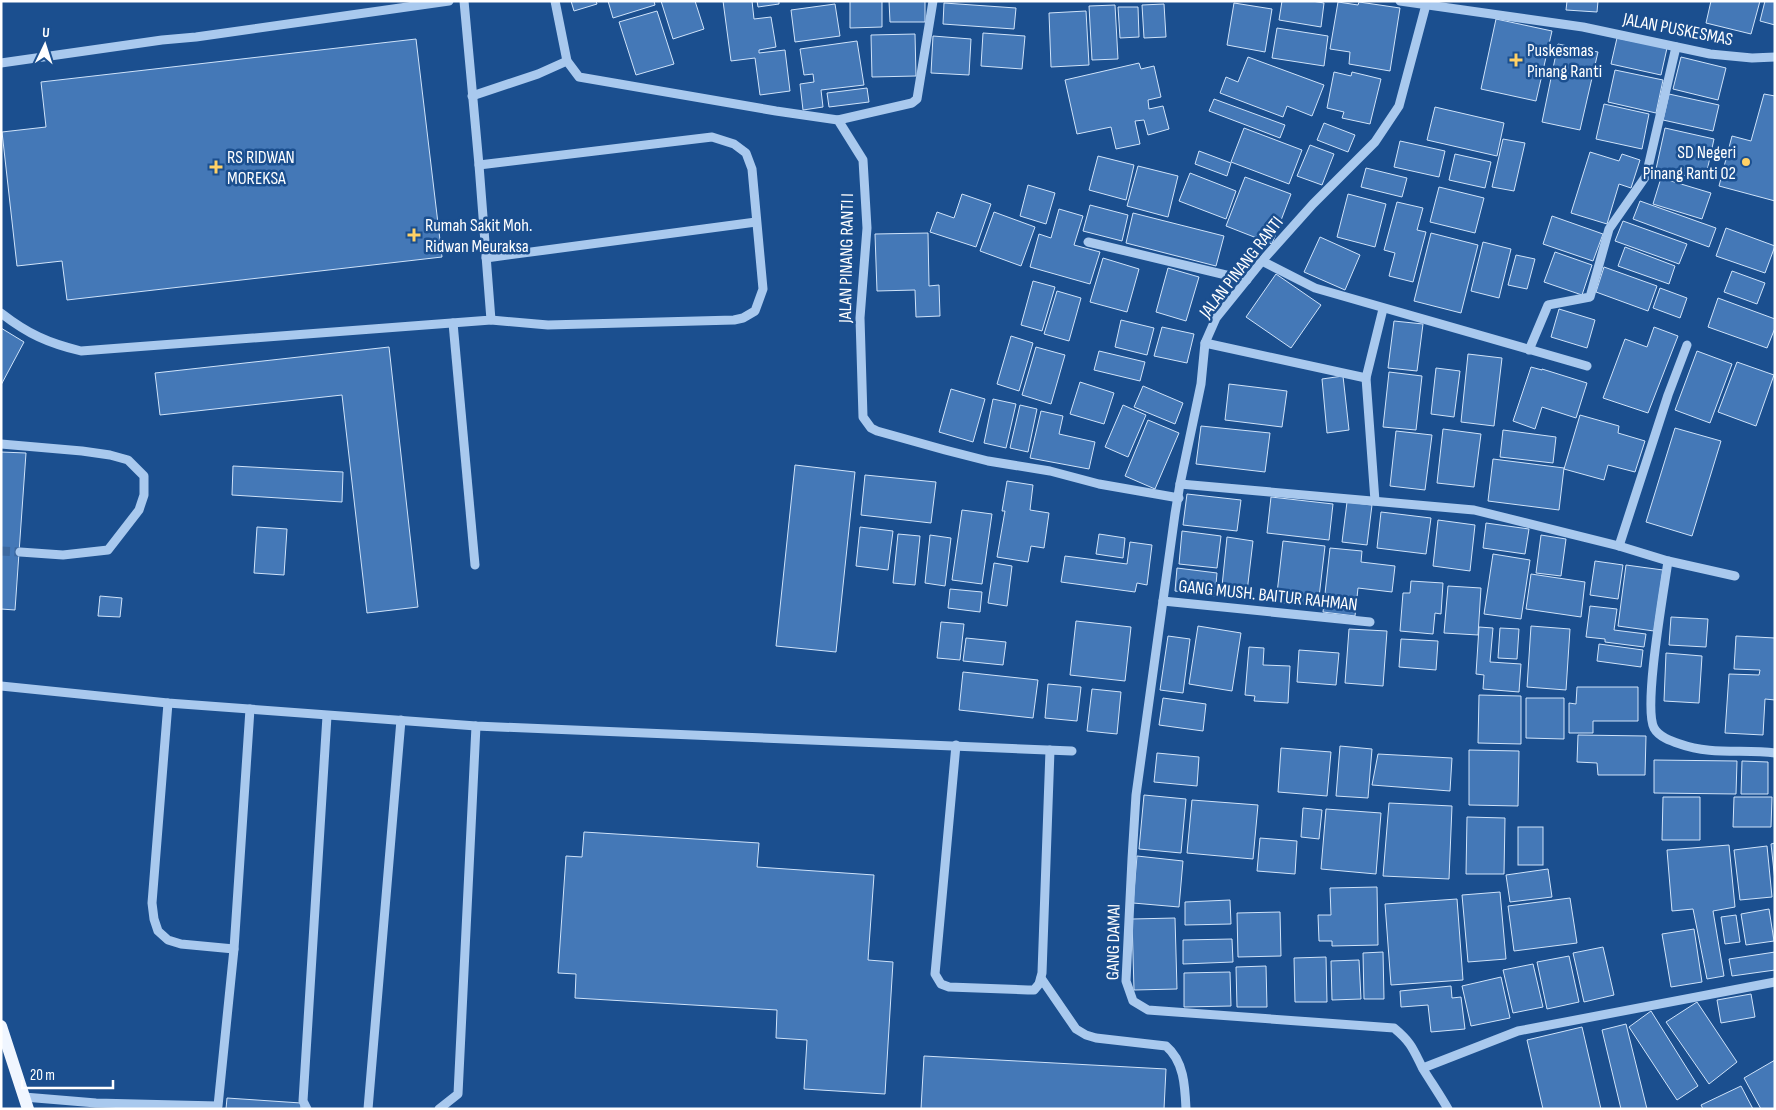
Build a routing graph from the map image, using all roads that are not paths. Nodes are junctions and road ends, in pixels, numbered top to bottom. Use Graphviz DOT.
graph roads {
  1 [pos="449,1"];
  2 [pos="464,1"];
  3 [pos="555,1"];
  4 [pos="933,1"];
  5 [pos="1400,1"];
  6 [pos="1427,3"];
  7 [pos="1676,47"];
  8 [pos="1775,57"];
  9 [pos="567,61"];
  10 [pos="1,62"];
  11 [pos="472,96"];
  12 [pos="838,120"];
  13 [pos="479,165"];
  14 [pos="756,222"];
  15 [pos="1088,242"];
  16 [pos="486,258"];
  17 [pos="1262,261"];
  18 [pos="1247,280"];
  19 [pos="1383,309"];
  20 [pos="1,313"];
  21 [pos="490,320"];
  22 [pos="453,323"];
  23 [pos="1205,343"];
  24 [pos="1687,345"];
  25 [pos="1529,350"];
  26 [pos="1587,366"];
  27 [pos="1366,378"];
  28 [pos="1,444"];
  29 [pos="1180,484"];
  30 [pos="1179,498"];
  31 [pos="1375,501"];
  32 [pos="1619,546"];
  33 [pos="20,552"];
  34 [pos="1668,561"];
  35 [pos="475,565"];
  36 [pos="1735,576"];
  37 [pos="1163,601"];
  38 [pos="1370,622"];
  39 [pos="1,686"];
  40 [pos="168,703"];
  41 [pos="250,709"];
  42 [pos="1149,710"];
  43 [pos="327,716"];
  44 [pos="401,720"];
  45 [pos="476,726"];
  46 [pos="956,745"];
  47 [pos="1050,750"];
  48 [pos="1072,751"];
  49 [pos="1775,753"];
  50 [pos="234,948"];
  51 [pos="1041,978"];
  52 [pos="1775,982"];
  53 [pos="1,1026"];
  54 [pos="1423,1068"];
  55 [pos="26,1103"];
  56 [pos="218,1108"];
  57 [pos="307,1109"];
  58 [pos="368,1109"];
  59 [pos="439,1109"];
  60 [pos="1186,1109"];
  61 [pos="1448,1109"];
  1 -- 10 [label="street"];
  2 -- 11 [label="street"];
  3 -- 9 [label="street"];
  4 -- 12 [label="street"];
  5 -- 6 [label="street, JALAN PUSKESMAS"];
  6 -- 7 [label="street, JALAN PUSKESMAS"];
  6 -- 17 [label="street, JALAN PINANG RANTI"];
  7 -- 8 [label="street, JALAN PUSKESMAS"];
  7 -- 25 [label="street"];
  9 -- 11 [label="street"];
  9 -- 12 [label="street"];
  11 -- 13 [label="street"];
  12 -- 30 [label="street, JALAN PINANG RANTI I"];
  13 -- 14 [label="street"];
  13 -- 16 [label="street"];
  14 -- 16 [label="street"];
  14 -- 21 [label="street"];
  15 -- 18 [label="street"];
  16 -- 21 [label="street"];
  17 -- 18 [label="street, JALAN PINANG RANTI"];
  17 -- 19 [label="street"];
  18 -- 23 [label="street, JALAN PINANG RANTI"];
  19 -- 25 [label="street"];
  19 -- 27 [label="street"];
  20 -- 22 [label="street"];
  21 -- 22 [label="street"];
  22 -- 35 [label="street"];
  23 -- 27 [label="street"];
  23 -- 29 [label="street, JALAN PINANG RANTI"];
  24 -- 32 [label="street"];
  25 -- 26 [label="street"];
  27 -- 31 [label="street"];
  28 -- 33 [label="street"];
  29 -- 30 [label="street, JALAN PINANG RANTI"];
  29 -- 31 [label="street"];
  30 -- 37 [label="street, JALAN PINANG RANTI"];
  31 -- 32 [label="street"];
  32 -- 34 [label="street"];
  34 -- 36 [label="street"];
  34 -- 49 [label="street"];
  37 -- 38 [label="street, GANG MUSH. BAITUR RAHMAN"];
  37 -- 42 [label="street, JALAN PINANG RANTI"];
  39 -- 40 [label="street"];
  40 -- 41 [label="street"];
  40 -- 50 [label="street"];
  41 -- 43 [label="street"];
  41 -- 50 [label="street"];
  42 -- 54 [label="street, GANG DAMAI"];
  43 -- 44 [label="street"];
  43 -- 57 [label="street"];
  44 -- 45 [label="street"];
  44 -- 58 [label="street"];
  45 -- 46 [label="street"];
  45 -- 59 [label="street"];
  46 -- 47 [label="street"];
  46 -- 51 [label="street"];
  47 -- 48 [label="street"];
  47 -- 51 [label="street"];
  50 -- 56 [label="street"];
  51 -- 60 [label="street"];
  52 -- 54 [label="street"];
  53 -- 55 [label="main road"];
  54 -- 61 [label="street"];
  55 -- 56 [label="street"];
}
